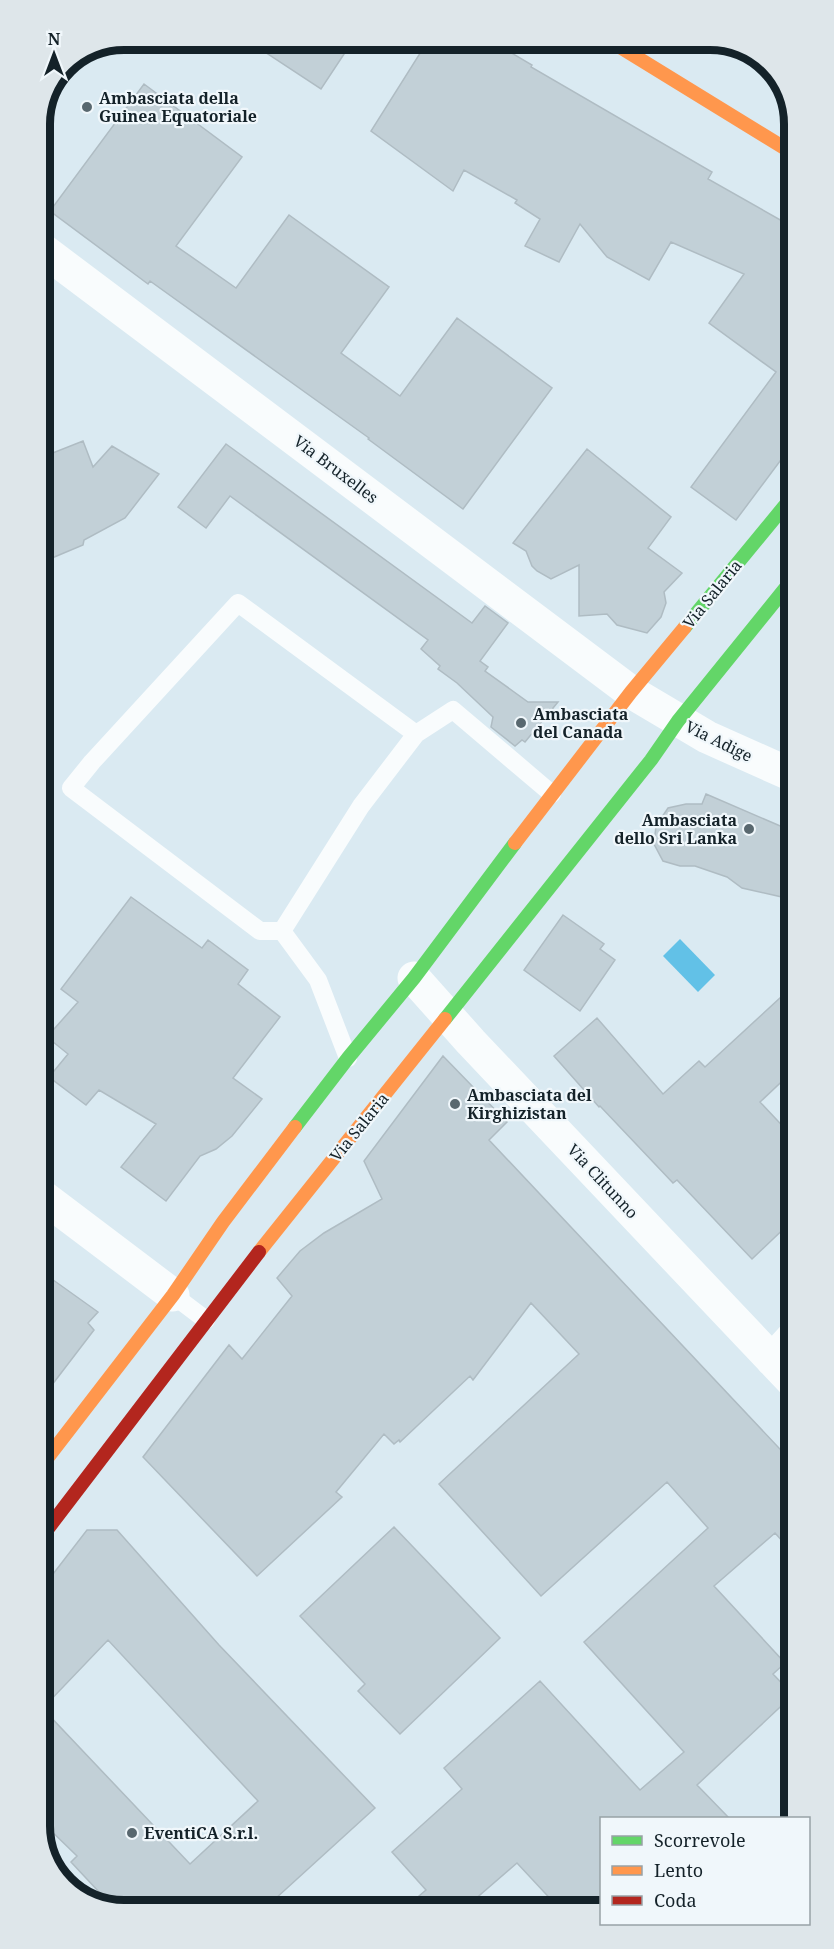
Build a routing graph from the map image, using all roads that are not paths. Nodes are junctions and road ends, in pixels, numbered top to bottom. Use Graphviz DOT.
graph roads {
  1 [pos="625,50"];
  2 [pos="784,148"];
  3 [pos="50,255"];
  4 [pos="784,507"];
  5 [pos="784,590"];
  6 [pos="631,692"];
  7 [pos="678,721"];
  8 [pos="416,734"];
  9 [pos="784,771"];
  10 [pos="552,794"];
  11 [pos="282,931"];
  12 [pos="414,978"];
  13 [pos="448,1016"];
  14 [pos="348,1058"];
  15 [pos="50,1202"];
  16 [pos="173,1295"];
  17 [pos="206,1320"];
  18 [pos="783,1371"];
  19 [pos="50,1455"];
  20 [pos="50,1526"];
  1 -- 2 [label="main road"];
  3 -- 6 [label="street, Via Bruxelles"];
  4 -- 6 [label="main road, Via Salaria"];
  5 -- 7 [label="main road, Via Salaria"];
  6 -- 7 [label="street"];
  6 -- 10 [label="main road, Via Salaria"];
  7 -- 9 [label="street, Via Adige"];
  7 -- 13 [label="main road, Via Salaria"];
  8 -- 10 [label="lane"];
  8 -- 11 [label="lane"];
  8 -- 11 [label="lane"];
  10 -- 12 [label="main road, Via Salaria"];
  11 -- 14 [label="lane"];
  12 -- 13 [label="street, Via Clitunno"];
  12 -- 14 [label="main road, Via Salaria"];
  13 -- 17 [label="main road, Via Salaria"];
  13 -- 18 [label="street, Via Clitunno"];
  14 -- 16 [label="main road, Via Salaria"];
  15 -- 16 [label="street"];
  16 -- 17 [label="lane"];
  16 -- 19 [label="main road, Via Salaria"];
  17 -- 20 [label="main road, Via Salaria"];
}
